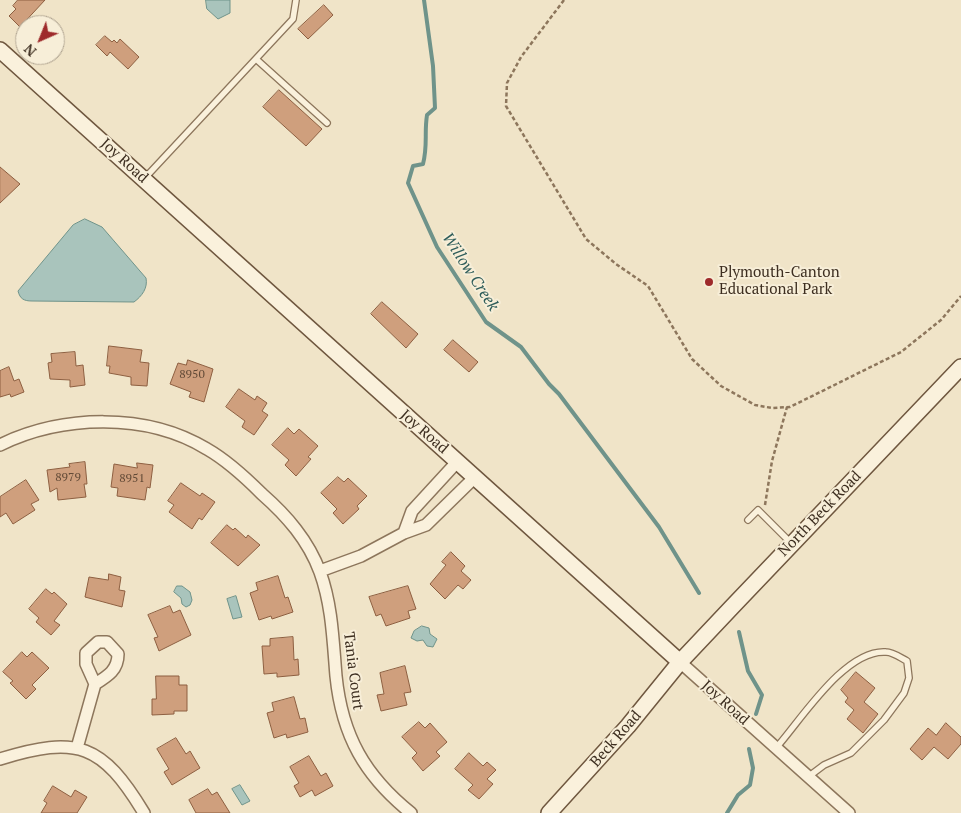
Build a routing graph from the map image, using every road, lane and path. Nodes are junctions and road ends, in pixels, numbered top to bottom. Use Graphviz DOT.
graph roads {
  1 [pos="296,0"];
  2 [pos="564,0"];
  3 [pos="0,50"];
  4 [pos="256,59"];
  5 [pos="327,123"];
  6 [pos="144,179"];
  7 [pos="961,296"];
  8 [pos="961,368"];
  9 [pos="787,407"];
  10 [pos="0,445"];
  11 [pos="457,462"];
  12 [pos="474,477"];
  13 [pos="763,516"];
  14 [pos="748,520"];
  15 [pos="404,533"];
  16 [pos="792,544"];
  17 [pos="320,571"];
  18 [pos="680,662"];
  19 [pos="95,684"];
  20 [pos="77,748"];
  21 [pos="776,749"];
  22 [pos="0,758"];
  23 [pos="808,777"];
  24 [pos="144,813"];
  25 [pos="412,813"];
  26 [pos="549,813"];
  27 [pos="849,813"];
  1 -- 4 [label="lane"];
  2 -- 9 [label="path"];
  3 -- 6 [label="street, Joy Road"];
  4 -- 5 [label="lane"];
  4 -- 6 [label="lane"];
  6 -- 11 [label="street, Joy Road"];
  7 -- 9 [label="path"];
  8 -- 16 [label="street, North Beck Road"];
  9 -- 13 [label="path"];
  10 -- 17 [label="street, Tania Court"];
  11 -- 12 [label="street, Joy Road"];
  11 -- 15 [label="street"];
  12 -- 15 [label="street"];
  12 -- 18 [label="street, Joy Road"];
  13 -- 14 [label="lane"];
  13 -- 16 [label="lane"];
  15 -- 17 [label="street"];
  16 -- 18 [label="street, North Beck Road"];
  17 -- 25 [label="street, Tania Court"];
  18 -- 21 [label="street, Joy Road"];
  18 -- 26 [label="street, Beck Road"];
  19 -- 20 [label="street"];
  20 -- 22 [label="street"];
  20 -- 24 [label="street"];
  21 -- 23 [label="street, Joy Road"];
  21 -- 23 [label="lane"];
  23 -- 27 [label="street, Joy Road"];
}
